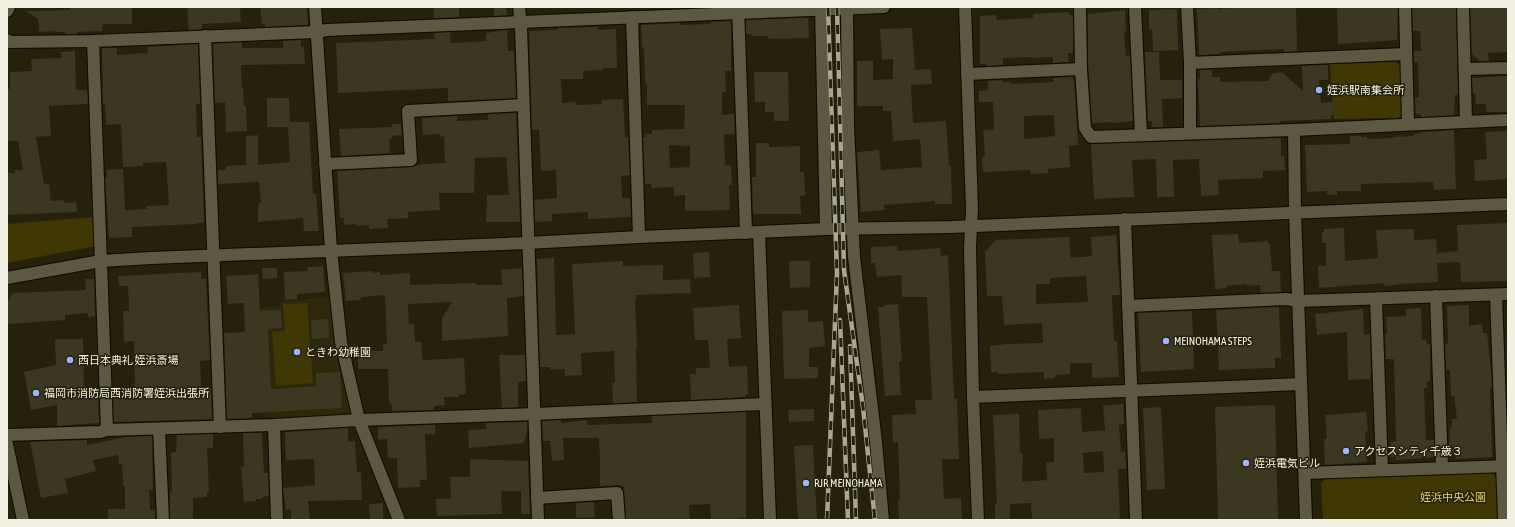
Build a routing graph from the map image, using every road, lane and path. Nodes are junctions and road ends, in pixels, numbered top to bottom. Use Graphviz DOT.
graph roads {
  1 [pos="9,7"];
  2 [pos="315,7"];
  3 [pos="519,7"];
  4 [pos="884,7"];
  5 [pos="965,7"];
  6 [pos="1080,7"];
  7 [pos="1135,7"];
  8 [pos="1187,7"];
  9 [pos="1405,7"];
  10 [pos="1463,7"];
  11 [pos="821,8"];
  12 [pos="847,8"];
  13 [pos="738,10"];
  14 [pos="7,11"];
  15 [pos="632,17"];
  16 [pos="519,21"];
  17 [pos="316,32"];
  18 [pos="205,36"];
  19 [pos="7,40"];
  20 [pos="93,41"];
  21 [pos="1406,54"];
  22 [pos="1190,63"];
  23 [pos="1508,68"];
  24 [pos="1081,69"];
  25 [pos="1466,69"];
  26 [pos="967,74"];
  27 [pos="523,105"];
  28 [pos="1508,120"];
  29 [pos="1466,121"];
  30 [pos="1408,124"];
  31 [pos="1294,130"];
  32 [pos="1190,133"];
  33 [pos="1141,134"];
  34 [pos="325,164"];
  35 [pos="1508,204"];
  36 [pos="1295,213"];
  37 [pos="1125,219"];
  38 [pos="971,226"];
  39 [pos="826,230"];
  40 [pos="853,230"];
  41 [pos="759,232"];
  42 [pos="746,233"];
  43 [pos="639,236"];
  44 [pos="527,243"];
  45 [pos="331,250"];
  46 [pos="214,255"];
  47 [pos="101,261"];
  48 [pos="7,278"];
  49 [pos="1502,295"];
  50 [pos="1436,296"];
  51 [pos="1376,299"];
  52 [pos="1298,301"];
  53 [pos="1128,306"];
  54 [pos="1301,384"];
  55 [pos="1131,391"];
  56 [pos="973,397"];
  57 [pos="765,404"];
  58 [pos="534,414"];
  59 [pos="359,420"];
  60 [pos="274,425"];
  61 [pos="220,427"];
  62 [pos="159,429"];
  63 [pos="107,430"];
  64 [pos="7,435"];
  65 [pos="7,444"];
  66 [pos="1505,466"];
  67 [pos="1442,468"];
  68 [pos="1382,470"];
  69 [pos="1305,473"];
  70 [pos="538,498"];
  71 [pos="23,520"];
  72 [pos="163,520"];
  73 [pos="277,520"];
  74 [pos="399,520"];
  75 [pos="538,520"];
  76 [pos="618,520"];
  77 [pos="770,520"];
  78 [pos="883,520"];
  79 [pos="978,520"];
  80 [pos="1136,520"];
  81 [pos="1306,520"];
  82 [pos="1504,520"];
  1 -- 14 [label="street"];
  2 -- 17 [label="street"];
  3 -- 16 [label="street"];
  4 -- 12 [label="street"];
  5 -- 26 [label="street"];
  6 -- 24 [label="street"];
  7 -- 33 [label="street"];
  8 -- 22 [label="street"];
  9 -- 21 [label="street"];
  10 -- 25 [label="street"];
  11 -- 12 [label="street"];
  11 -- 13 [label="street"];
  11 -- 39 [label="street"];
  12 -- 40 [label="street"];
  13 -- 15 [label="street"];
  13 -- 42 [label="street"];
  15 -- 16 [label="street"];
  15 -- 43 [label="street"];
  16 -- 17 [label="street"];
  16 -- 27 [label="street"];
  17 -- 18 [label="street"];
  17 -- 34 [label="street"];
  18 -- 20 [label="street"];
  18 -- 46 [label="street"];
  19 -- 20 [label="street"];
  20 -- 47 [label="street"];
  21 -- 22 [label="street"];
  21 -- 30 [label="street"];
  22 -- 32 [label="street"];
  23 -- 25 [label="street"];
  24 -- 26 [label="street"];
  24 -- 33 [label="street"];
  25 -- 29 [label="street"];
  26 -- 38 [label="street"];
  27 -- 34 [label="street"];
  27 -- 44 [label="street"];
  28 -- 29 [label="street"];
  29 -- 30 [label="street"];
  30 -- 31 [label="street"];
  31 -- 32 [label="street"];
  31 -- 36 [label="street"];
  32 -- 33 [label="street"];
  34 -- 45 [label="street"];
  35 -- 36 [label="street"];
  36 -- 37 [label="street"];
  36 -- 52 [label="street"];
  37 -- 38 [label="street"];
  37 -- 53 [label="street"];
  38 -- 40 [label="street"];
  38 -- 56 [label="street"];
  39 -- 40 [label="street"];
  39 -- 41 [label="street"];
  40 -- 78 [label="street"];
  41 -- 42 [label="street"];
  41 -- 57 [label="street"];
  42 -- 43 [label="street"];
  43 -- 44 [label="street"];
  44 -- 45 [label="street"];
  44 -- 58 [label="street"];
  45 -- 46 [label="street"];
  45 -- 59 [label="street"];
  46 -- 47 [label="street"];
  46 -- 61 [label="street"];
  47 -- 48 [label="street"];
  47 -- 63 [label="street"];
  49 -- 50 [label="street"];
  49 -- 66 [label="street"];
  50 -- 51 [label="street"];
  50 -- 67 [label="street"];
  51 -- 52 [label="street"];
  51 -- 68 [label="street"];
  52 -- 53 [label="street"];
  52 -- 54 [label="street"];
  53 -- 55 [label="street"];
  54 -- 55 [label="street"];
  54 -- 69 [label="street"];
  55 -- 56 [label="street"];
  55 -- 80 [label="street"];
  56 -- 79 [label="street"];
  57 -- 58 [label="street"];
  57 -- 77 [label="street"];
  58 -- 59 [label="street"];
  58 -- 70 [label="street"];
  59 -- 60 [label="street"];
  59 -- 74 [label="street"];
  60 -- 61 [label="street"];
  60 -- 73 [label="street"];
  61 -- 62 [label="street"];
  62 -- 63 [label="street"];
  62 -- 72 [label="street"];
  63 -- 64 [label="street"];
  65 -- 71 [label="street"];
  66 -- 67 [label="street"];
  66 -- 82 [label="street"];
  67 -- 68 [label="street"];
  68 -- 69 [label="street"];
  69 -- 81 [label="street"];
  70 -- 75 [label="street"];
  70 -- 76 [label="street"];
}
